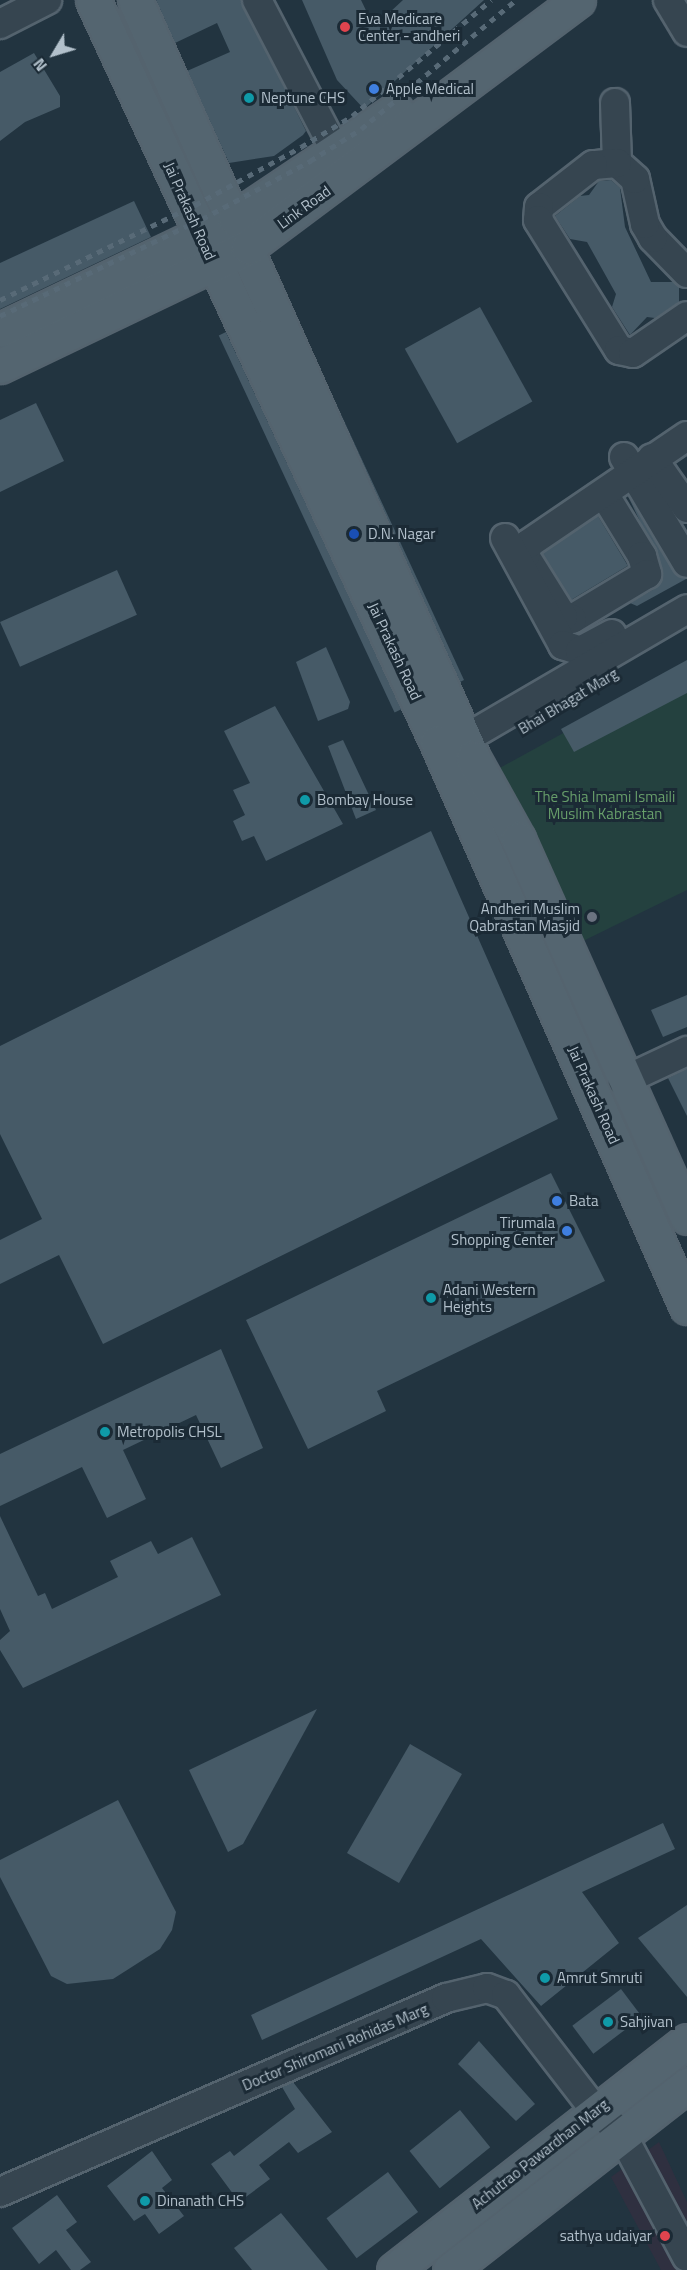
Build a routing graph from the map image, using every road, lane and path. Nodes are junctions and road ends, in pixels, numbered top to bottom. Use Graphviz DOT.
graph roads {
  1 [pos="47,0"];
  2 [pos="93,0"];
  3 [pos="135,0"];
  4 [pos="257,0"];
  5 [pos="539,0"];
  6 [pos="578,0"];
  7 [pos="668,0"];
  8 [pos="0,24"];
  9 [pos="687,32"];
  10 [pos="615,103"];
  11 [pos="617,163"];
  12 [pos="342,164"];
  13 [pos="235,218"];
  14 [pos="201,236"];
  15 [pos="248,247"];
  16 [pos="215,267"];
  17 [pos="687,273"];
  18 [pos="687,316"];
  19 [pos="0,330"];
  20 [pos="0,366"];
  21 [pos="687,436"];
  22 [pos="636,462"];
  23 [pos="604,494"];
  24 [pos="687,508"];
  25 [pos="505,538"];
  26 [pos="687,563"];
  27 [pos="687,591"];
  28 [pos="687,609"];
  29 [pos="687,629"];
  30 [pos="515,723"];
  31 [pos="457,755"];
  32 [pos="687,1051"];
  33 [pos="623,1081"];
  34 [pos="679,1180"];
  35 [pos="687,1217"];
  36 [pos="687,1307"];
  37 [pos="687,2041"];
  38 [pos="687,2085"];
  39 [pos="595,2110"];
  40 [pos="621,2133"];
  41 [pos="0,2192"];
  42 [pos="687,2257"];
  43 [pos="394,2270"];
  44 [pos="450,2270"];
  1 -- 8 [label="street"];
  2 -- 14 [label="main road, Jai Prakash Road"];
  3 -- 13 [label="main road, Jai Prakash Road"];
  4 -- 12 [label="street"];
  5 -- 12 [label="main road, Link Road"];
  6 -- 12 [label="main road, Link Road"];
  7 -- 9 [label="street"];
  10 -- 11 [label="street"];
  11 -- 17 [label="street"];
  11 -- 18 [label="street"];
  12 -- 13 [label="main road, Link Road"];
  12 -- 15 [label="main road, Link Road"];
  13 -- 14 [label="main road, Link Road"];
  13 -- 15 [label="main road, Jai Prakash Road"];
  14 -- 16 [label="main road, Jai Prakash Road"];
  14 -- 19 [label="main road, Link Road"];
  15 -- 16 [label="main road, Link Road"];
  15 -- 31 [label="main road, Jai Prakash Road"];
  16 -- 20 [label="main road, Link Road"];
  16 -- 31 [label="main road, Jai Prakash Road"];
  21 -- 22 [label="street"];
  22 -- 23 [label="street"];
  22 -- 24 [label="street"];
  22 -- 26 [label="street"];
  23 -- 23 [label="street"];
  25 -- 27 [label="street"];
  28 -- 30 [label="street"];
  29 -- 30 [label="street, Bhai Bhagat Marg"];
  30 -- 31 [label="street"];
  31 -- 33 [label="main road, Jai Prakash Road"];
  31 -- 36 [label="main road, Jai Prakash Road"];
  32 -- 33 [label="street"];
  33 -- 34 [label="main road, Jai Prakash Road"];
  34 -- 35 [label="main road, Jai Prakash Road"];
  37 -- 39 [label="main road, Achutrao Pawardhan Marg"];
  38 -- 40 [label="main road"];
  39 -- 40 [label="street, Doctor Shiromani Rohidas Marg"];
  39 -- 41 [label="street, Doctor Shiromani Rohidas Marg"];
  39 -- 43 [label="main road, Achutrao Pawardhan Marg"];
  40 -- 42 [label="street"];
  40 -- 44 [label="main road"];
}
